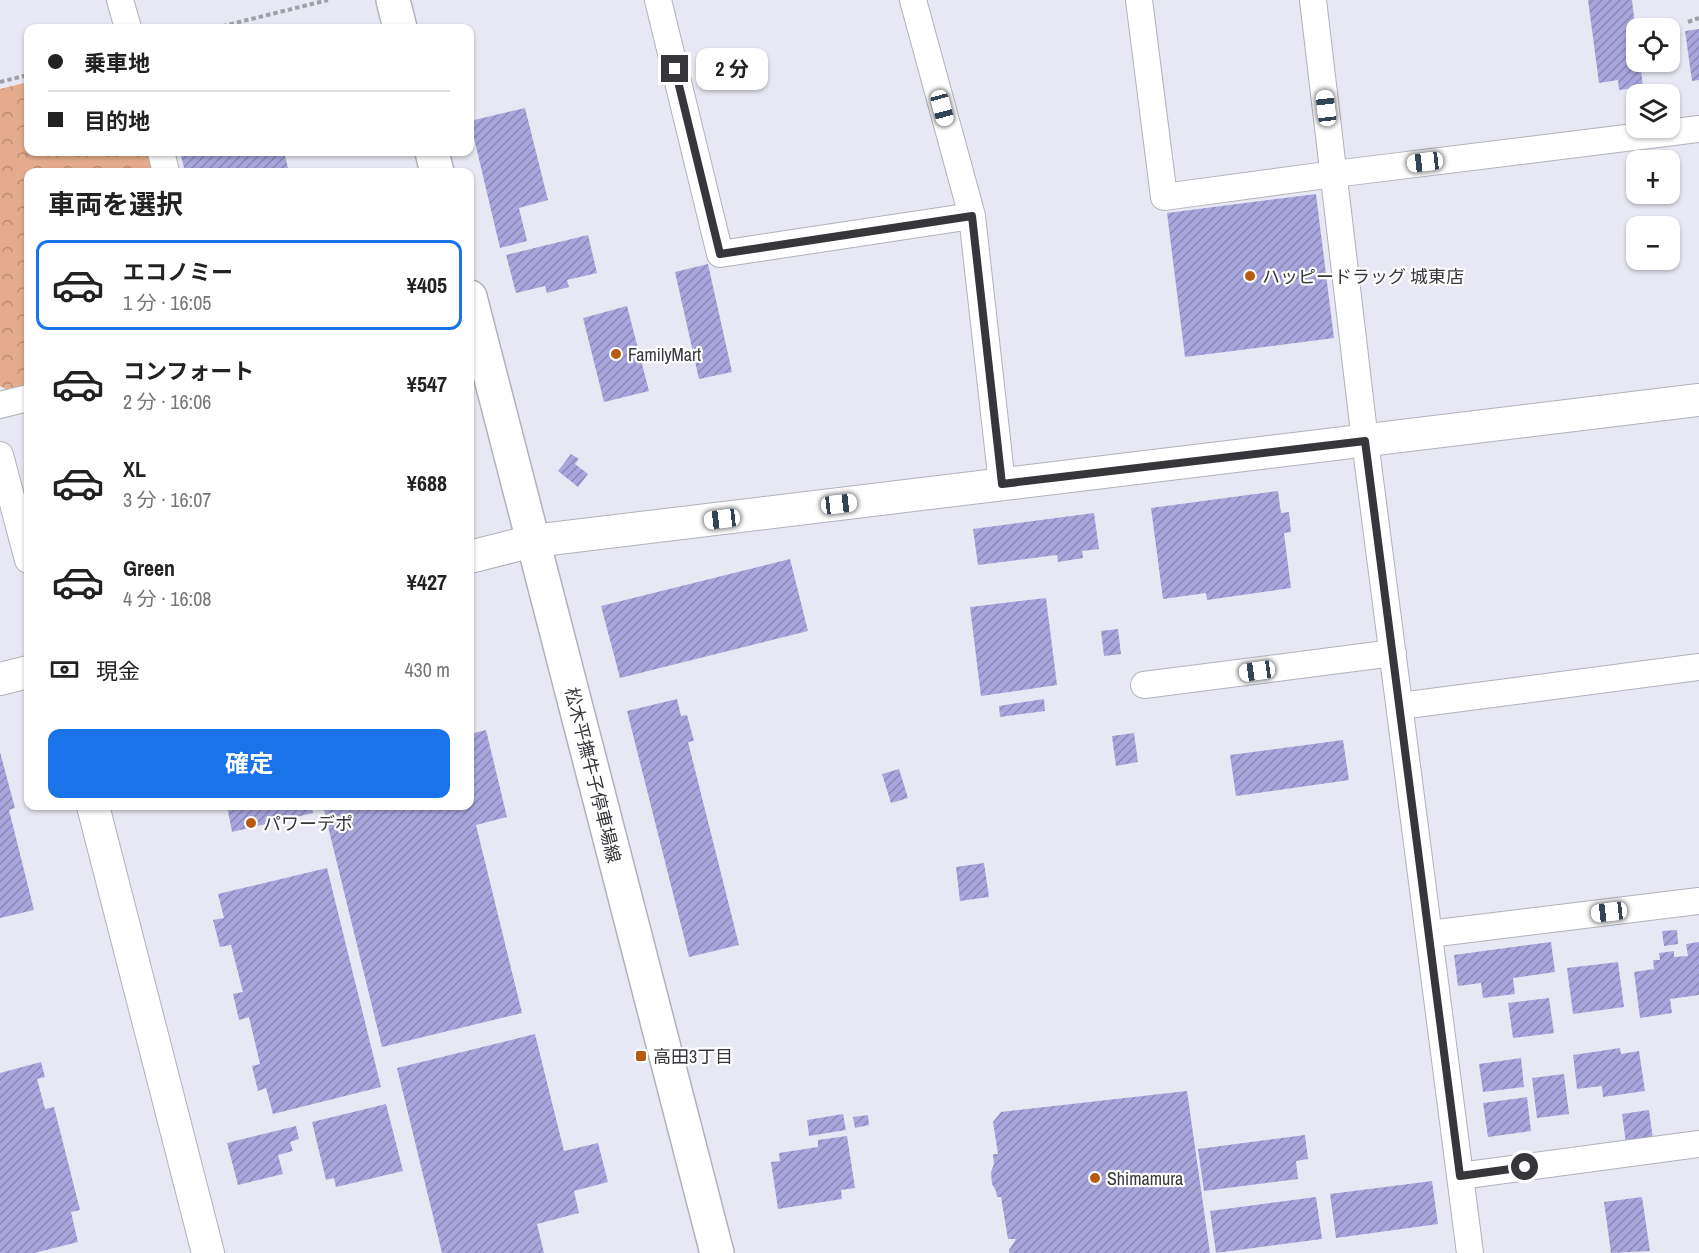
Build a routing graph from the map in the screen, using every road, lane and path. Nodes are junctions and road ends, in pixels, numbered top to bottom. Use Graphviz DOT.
graph roads {
  1 [pos="120,0"];
  2 [pos="328,0"];
  3 [pos="393,0"];
  4 [pos="658,0"];
  5 [pos="913,0"];
  6 [pos="1140,0"];
  7 [pos="1313,0"];
  8 [pos="1699,18"];
  9 [pos="1689,22"];
  10 [pos="127,24"];
  11 [pos="231,24"];
  12 [pos="399,24"];
  13 [pos="24,76"];
  14 [pos="0,82"];
  15 [pos="1699,129"];
  16 [pos="1334,174"];
  17 [pos="972,216"];
  18 [pos="474,312"];
  19 [pos="24,399"];
  20 [pos="1699,400"];
  21 [pos="0,405"];
  22 [pos="1365,441"];
  23 [pos="0,455"];
  24 [pos="1002,484"];
  25 [pos="533,541"];
  26 [pos="24,545"];
  27 [pos="474,556"];
  28 [pos="1393,653"];
  29 [pos="1699,667"];
  30 [pos="24,673"];
  31 [pos="0,679"];
  32 [pos="1144,685"];
  33 [pos="1400,706"];
  34 [pos="94,810"];
  35 [pos="1699,901"];
  36 [pos="1429,934"];
  37 [pos="1699,1144"];
  38 [pos="1460,1176"];
  39 [pos="208,1253"];
  40 [pos="717,1253"];
  41 [pos="1470,1253"];
  1 -- 10 [label="street"];
  2 -- 11 [label="path"];
  3 -- 12 [label="main road"];
  4 -- 17 [label="street"];
  5 -- 17 [label="street"];
  6 -- 16 [label="street"];
  7 -- 16 [label="street"];
  8 -- 9 [label="path"];
  13 -- 14 [label="path"];
  15 -- 16 [label="street"];
  16 -- 22 [label="street"];
  17 -- 24 [label="street"];
  18 -- 25 [label="main road, 松木平撫牛子停車場線"];
  19 -- 21 [label="street"];
  20 -- 22 [label="street"];
  22 -- 24 [label="street"];
  22 -- 28 [label="street"];
  23 -- 26 [label="street"];
  24 -- 25 [label="street"];
  25 -- 27 [label="street"];
  25 -- 40 [label="main road, 松木平撫牛子停車場線"];
  28 -- 32 [label="street"];
  28 -- 33 [label="street"];
  29 -- 33 [label="street"];
  30 -- 31 [label="street"];
  33 -- 36 [label="street"];
  34 -- 39 [label="street"];
  35 -- 36 [label="street"];
  36 -- 38 [label="street"];
  37 -- 38 [label="street"];
  38 -- 41 [label="street"];
}
